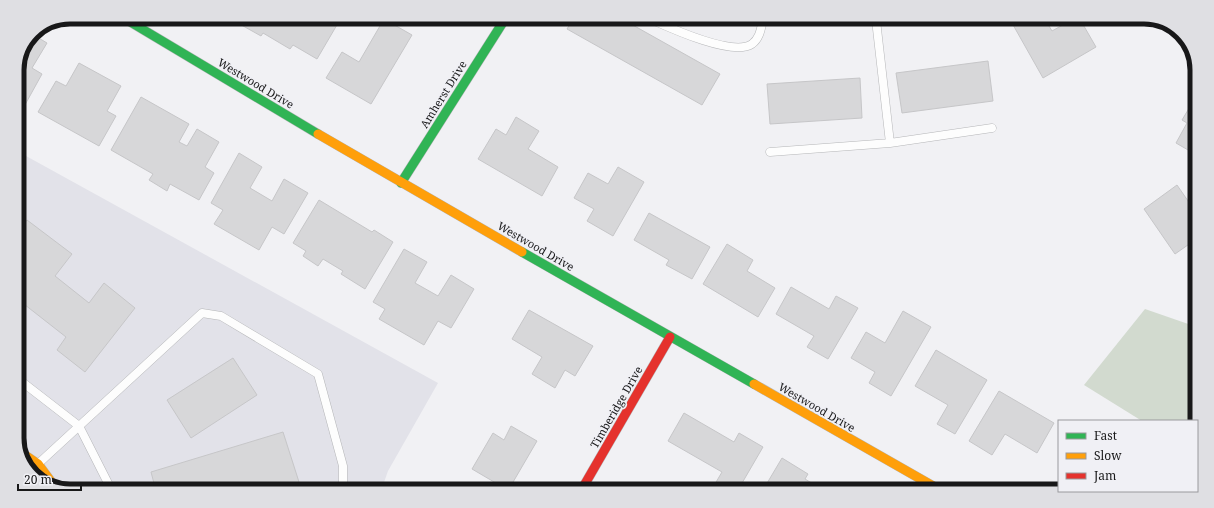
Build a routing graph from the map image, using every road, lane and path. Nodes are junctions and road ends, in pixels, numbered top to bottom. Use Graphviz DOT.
graph roads {
  1 [pos="134,24"];
  2 [pos="501,24"];
  3 [pos="661,24"];
  4 [pos="762,24"];
  5 [pos="876,24"];
  6 [pos="992,128"];
  7 [pos="890,143"];
  8 [pos="770,152"];
  9 [pos="401,183"];
  10 [pos="670,337"];
  11 [pos="24,383"];
  12 [pos="79,426"];
  13 [pos="29,458"];
  14 [pos="38,464"];
  15 [pos="50,479"];
  16 [pos="108,484"];
  17 [pos="343,484"];
  18 [pos="585,484"];
  19 [pos="929,484"];
  1 -- 9 [label="street, Westwood Drive"];
  2 -- 9 [label="street, Amherst Drive"];
  3 -- 4 [label="lane"];
  5 -- 7 [label="lane"];
  6 -- 7 [label="lane"];
  7 -- 8 [label="lane"];
  9 -- 10 [label="street, Westwood Drive"];
  10 -- 18 [label="street, Timberidge Drive"];
  10 -- 19 [label="street, Westwood Drive"];
  11 -- 12 [label="lane"];
  12 -- 14 [label="lane"];
  12 -- 16 [label="lane"];
  12 -- 17 [label="lane"];
  13 -- 14 [label="street"];
  14 -- 15 [label="street"];
}
